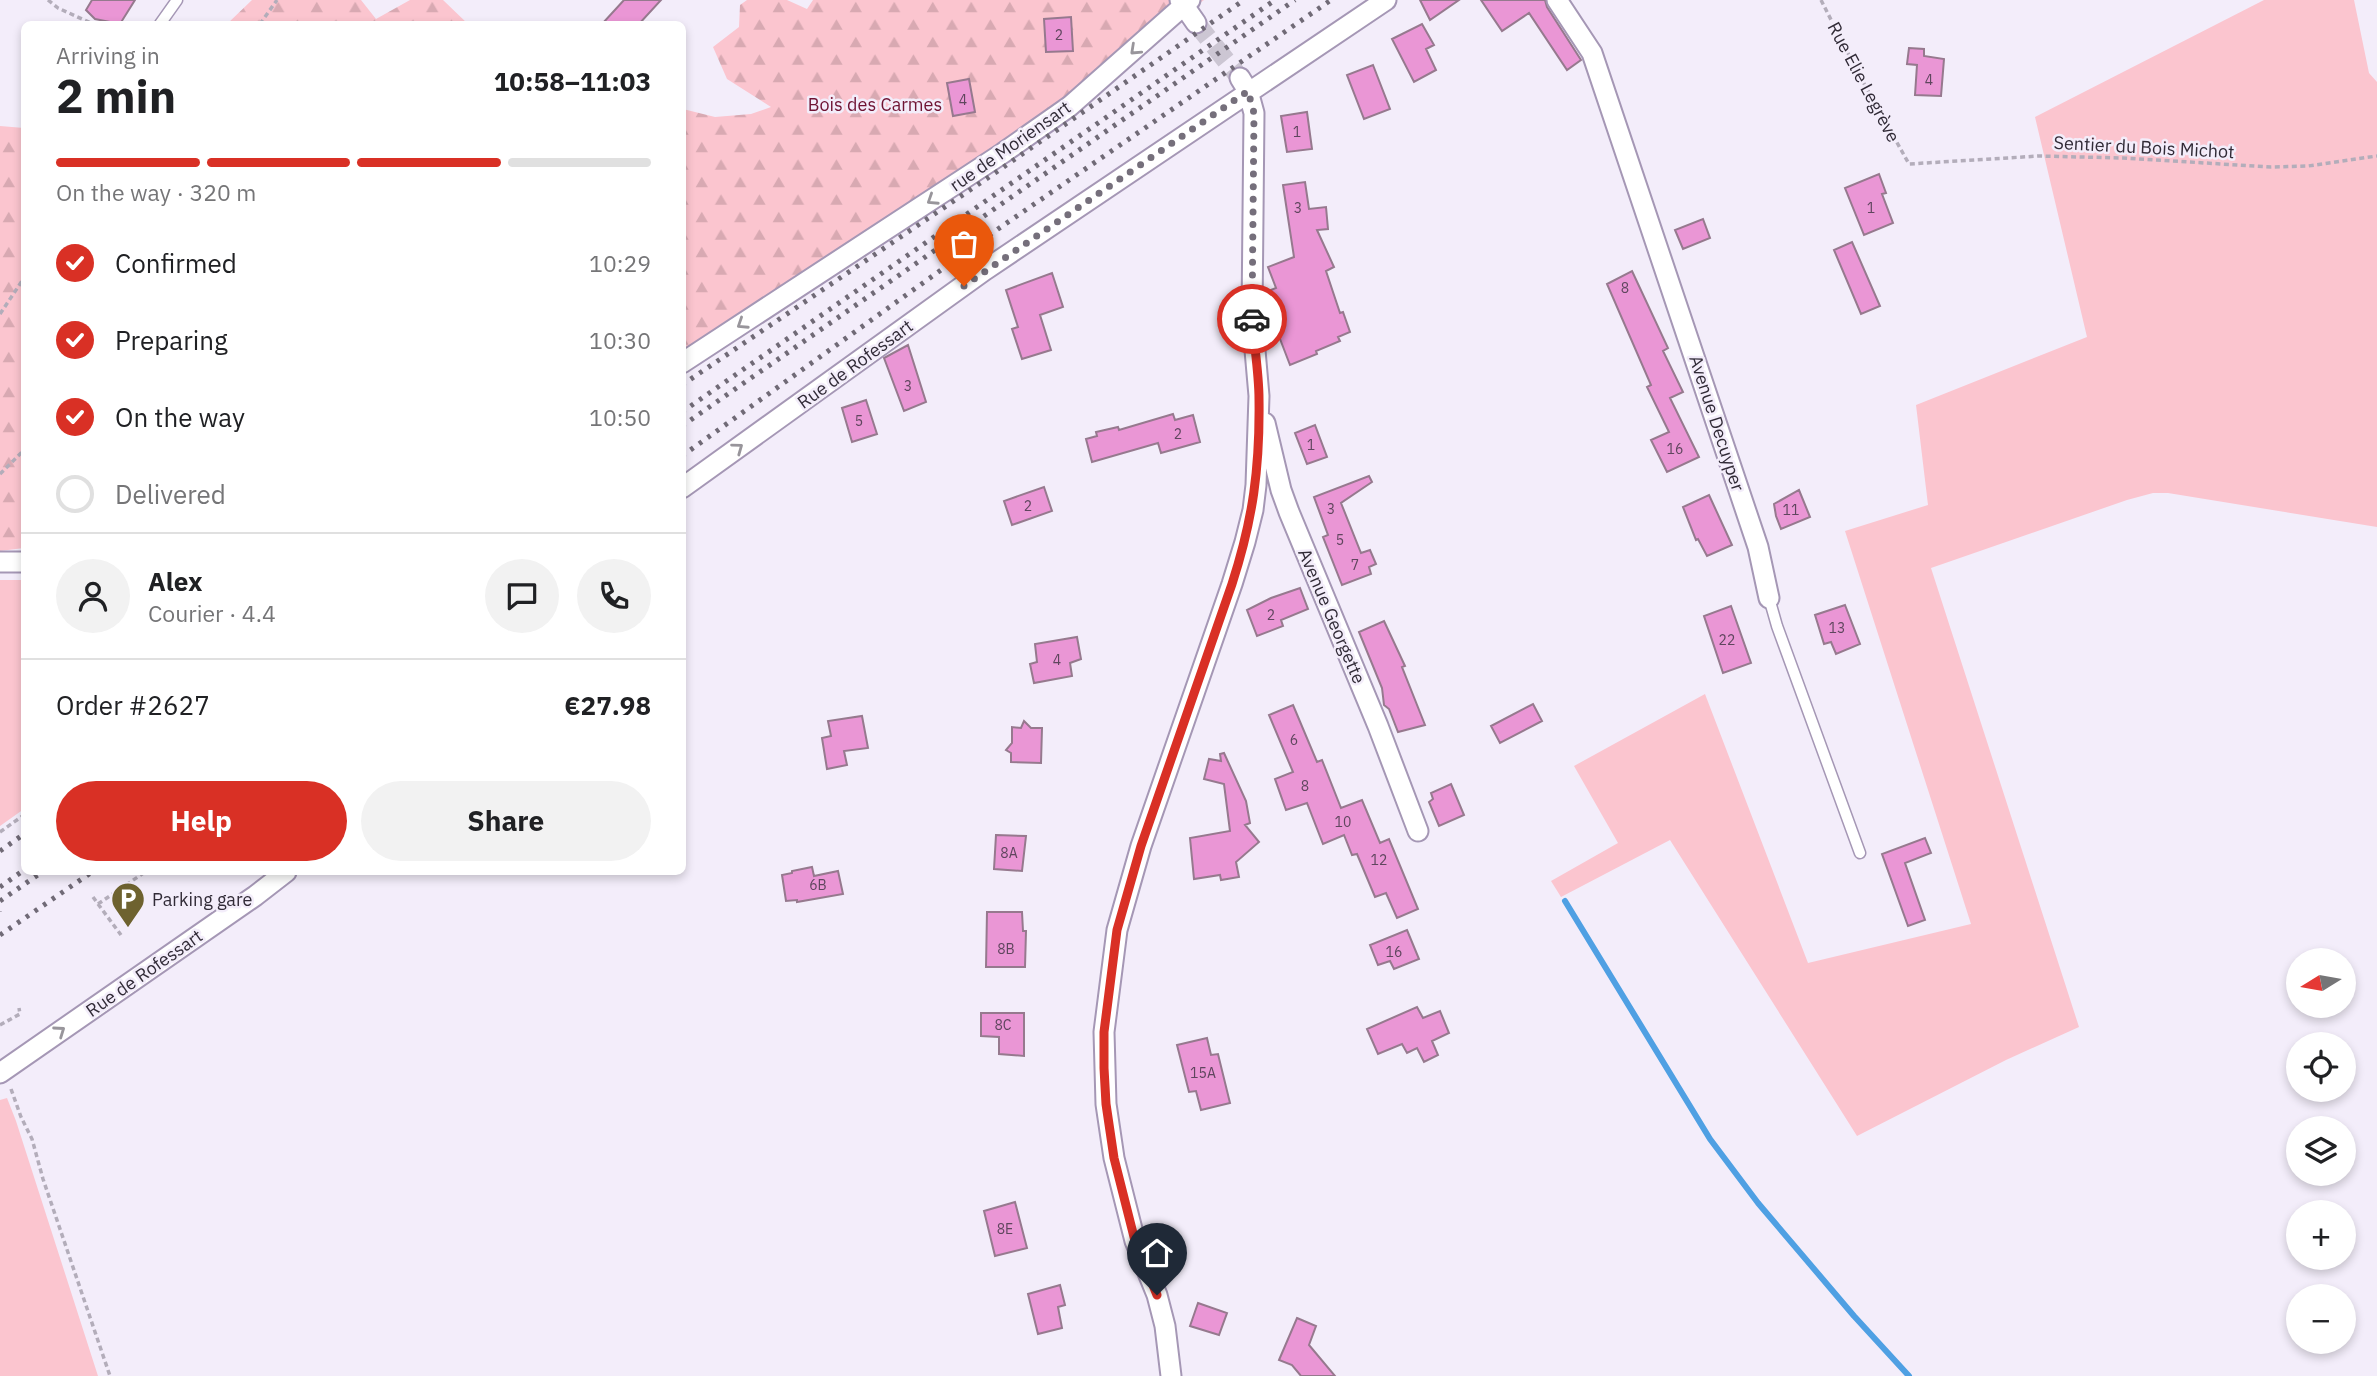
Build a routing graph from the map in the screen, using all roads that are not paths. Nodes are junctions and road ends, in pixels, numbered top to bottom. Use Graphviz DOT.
graph roads {
  1 [pos="177,0"];
  2 [pos="1386,0"];
  3 [pos="1557,0"];
  4 [pos="1185,1"];
  5 [pos="162,21"];
  6 [pos="1196,23"];
  7 [pos="1244,85"];
  8 [pos="686,360"];
  9 [pos="1259,397"];
  10 [pos="686,485"];
  11 [pos="0,562"];
  12 [pos="21,562"];
  13 [pos="1769,598"];
  14 [pos="1418,831"];
  15 [pos="1860,853"];
  16 [pos="282,875"];
  17 [pos="2,1067"];
  18 [pos="1171,1376"];
  1 -- 5 [label="lane"];
  2 -- 7 [label="street, Rue de Rofessart"];
  3 -- 13 [label="street, Avenue Decuyper"];
  4 -- 6 [label="street"];
  4 -- 8 [label="street, rue de Moriensart, one-way"];
  7 -- 9 [label="street"];
  10 -- 7 [label="street, Rue de Rofessart, one-way"];
  9 -- 14 [label="street, Avenue Georgette"];
  9 -- 18 [label="street"];
  11 -- 12 [label="street"];
  13 -- 15 [label="lane, Avenue Decuyper"];
  17 -- 16 [label="street, Rue de Rofessart, one-way"];
}
